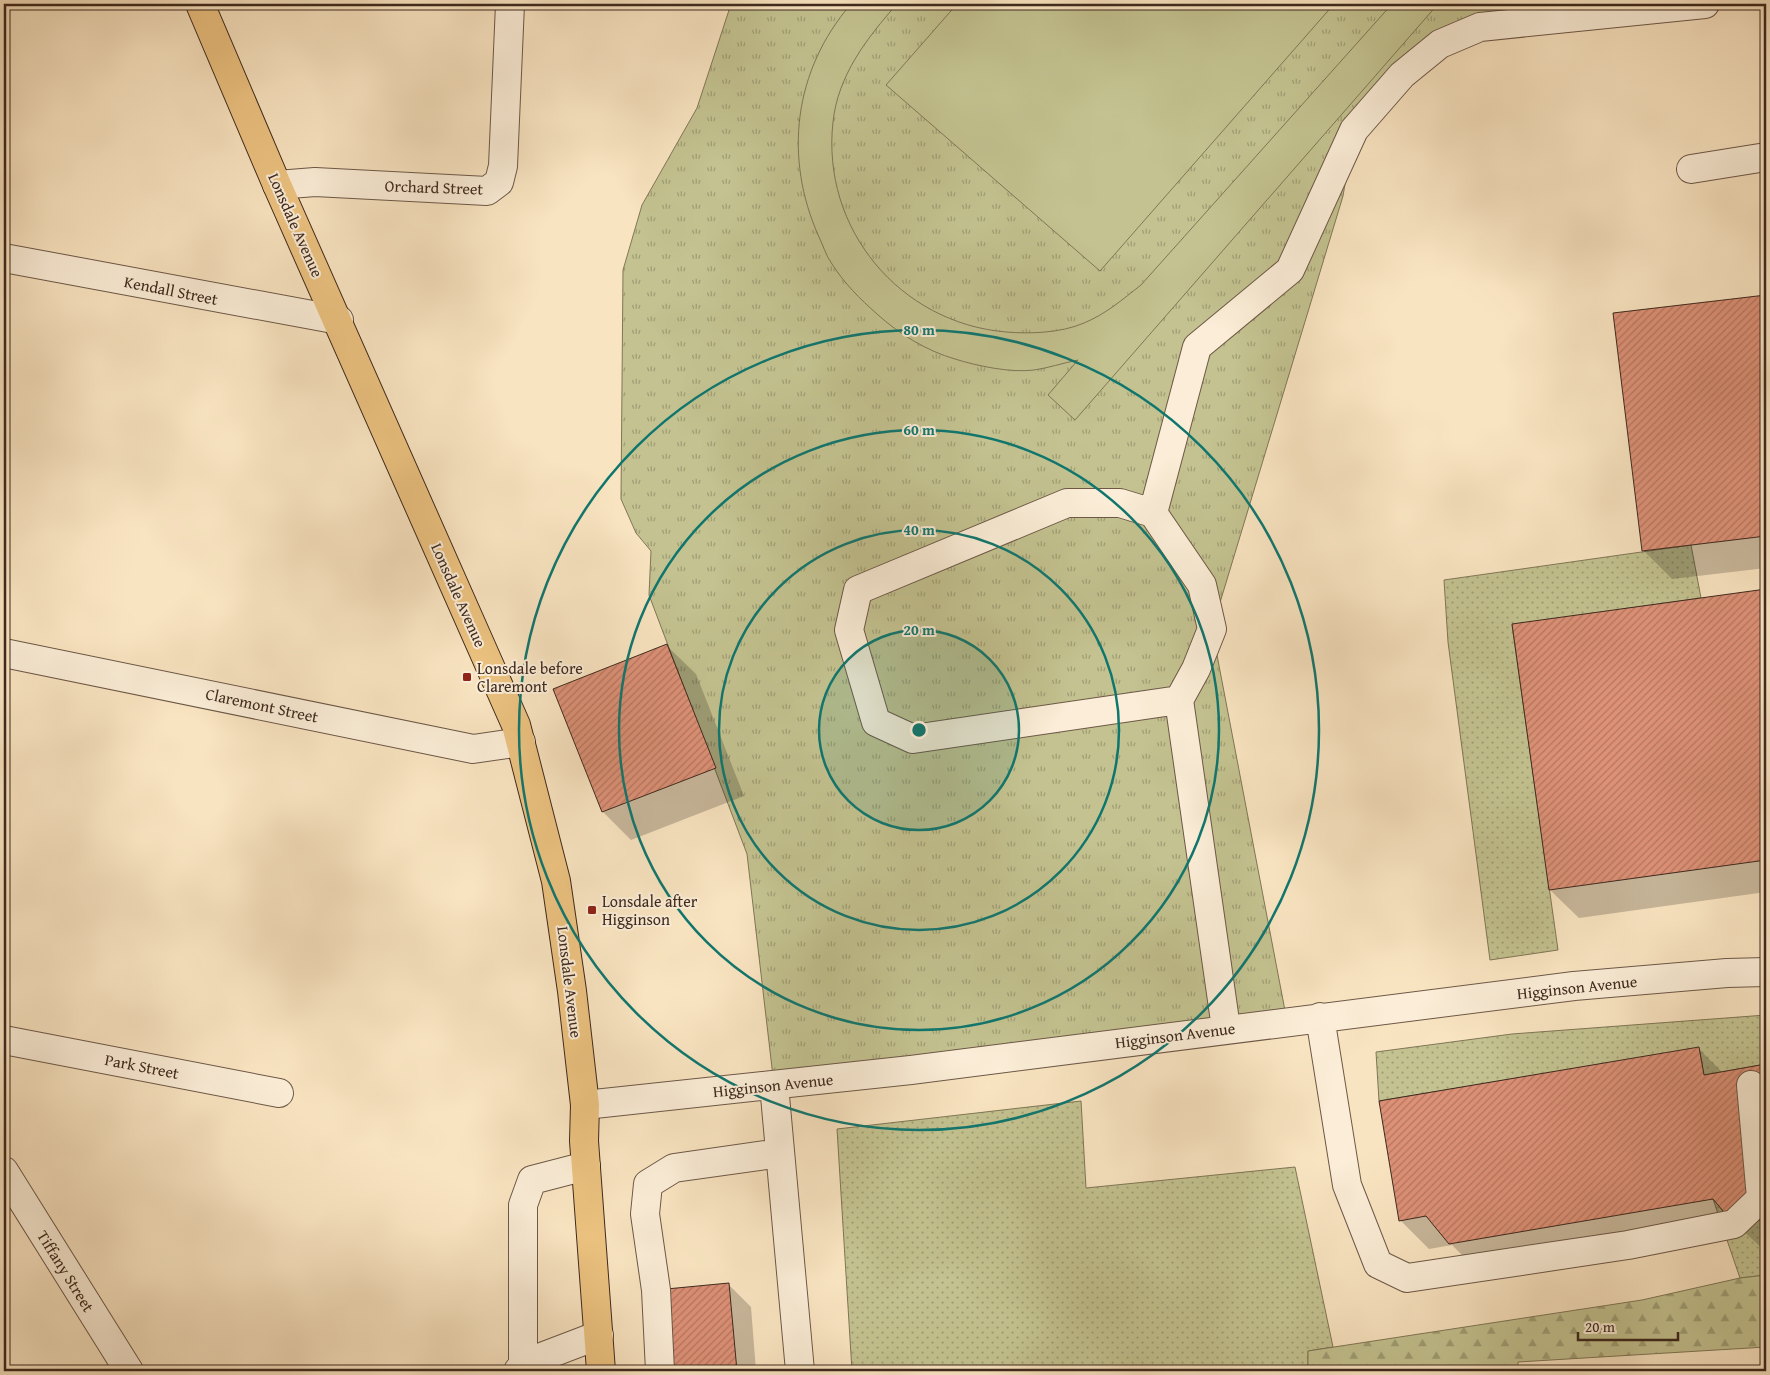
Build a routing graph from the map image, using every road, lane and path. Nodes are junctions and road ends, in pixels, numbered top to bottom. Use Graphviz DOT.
graph roads {
  1 [pos="200,4"];
  2 [pos="510,4"];
  3 [pos="1705,4"];
  4 [pos="1766,157"];
  5 [pos="1691,169"];
  6 [pos="277,185"];
  7 [pos="4,258"];
  8 [pos="339,320"];
  9 [pos="1153,513"];
  10 [pos="4,653"];
  11 [pos="1180,700"];
  12 [pos="521,742"];
  13 [pos="1766,972"];
  14 [pos="1320,1017"];
  15 [pos="1226,1028"];
  16 [pos="4,1040"];
  17 [pos="774,1085"];
  18 [pos="1751,1085"];
  19 [pos="280,1093"];
  20 [pos="585,1105"];
  21 [pos="780,1153"];
  22 [pos="586,1166"];
  23 [pos="4,1171"];
  24 [pos="599,1335"];
  25 [pos="520,1368"];
  26 [pos="128,1371"];
  27 [pos="601,1371"];
  28 [pos="660,1371"];
  29 [pos="800,1371"];
  1 -- 6 [label="main road, Lonsdale Avenue"];
  2 -- 6 [label="street, Orchard Street"];
  3 -- 9 [label="street"];
  4 -- 5 [label="street"];
  6 -- 8 [label="main road, Lonsdale Avenue"];
  7 -- 8 [label="street, Kendall Street"];
  8 -- 12 [label="main road, Lonsdale Avenue"];
  9 -- 11 [label="street"];
  9 -- 11 [label="street"];
  10 -- 12 [label="street, Claremont Street"];
  11 -- 15 [label="street"];
  12 -- 20 [label="main road, Lonsdale Avenue"];
  13 -- 14 [label="street, Higginson Avenue"];
  14 -- 15 [label="street, Higginson Avenue"];
  14 -- 18 [label="street"];
  15 -- 17 [label="street, Higginson Avenue"];
  16 -- 19 [label="street, Park Street"];
  17 -- 20 [label="street, Higginson Avenue"];
  17 -- 21 [label="street"];
  20 -- 22 [label="main road, Lonsdale Avenue"];
  21 -- 28 [label="street"];
  21 -- 29 [label="street"];
  22 -- 24 [label="main road, Lonsdale Avenue"];
  22 -- 25 [label="street"];
  23 -- 26 [label="street, Tiffany Street"];
  24 -- 25 [label="street"];
  24 -- 27 [label="main road, Lonsdale Avenue"];
}
